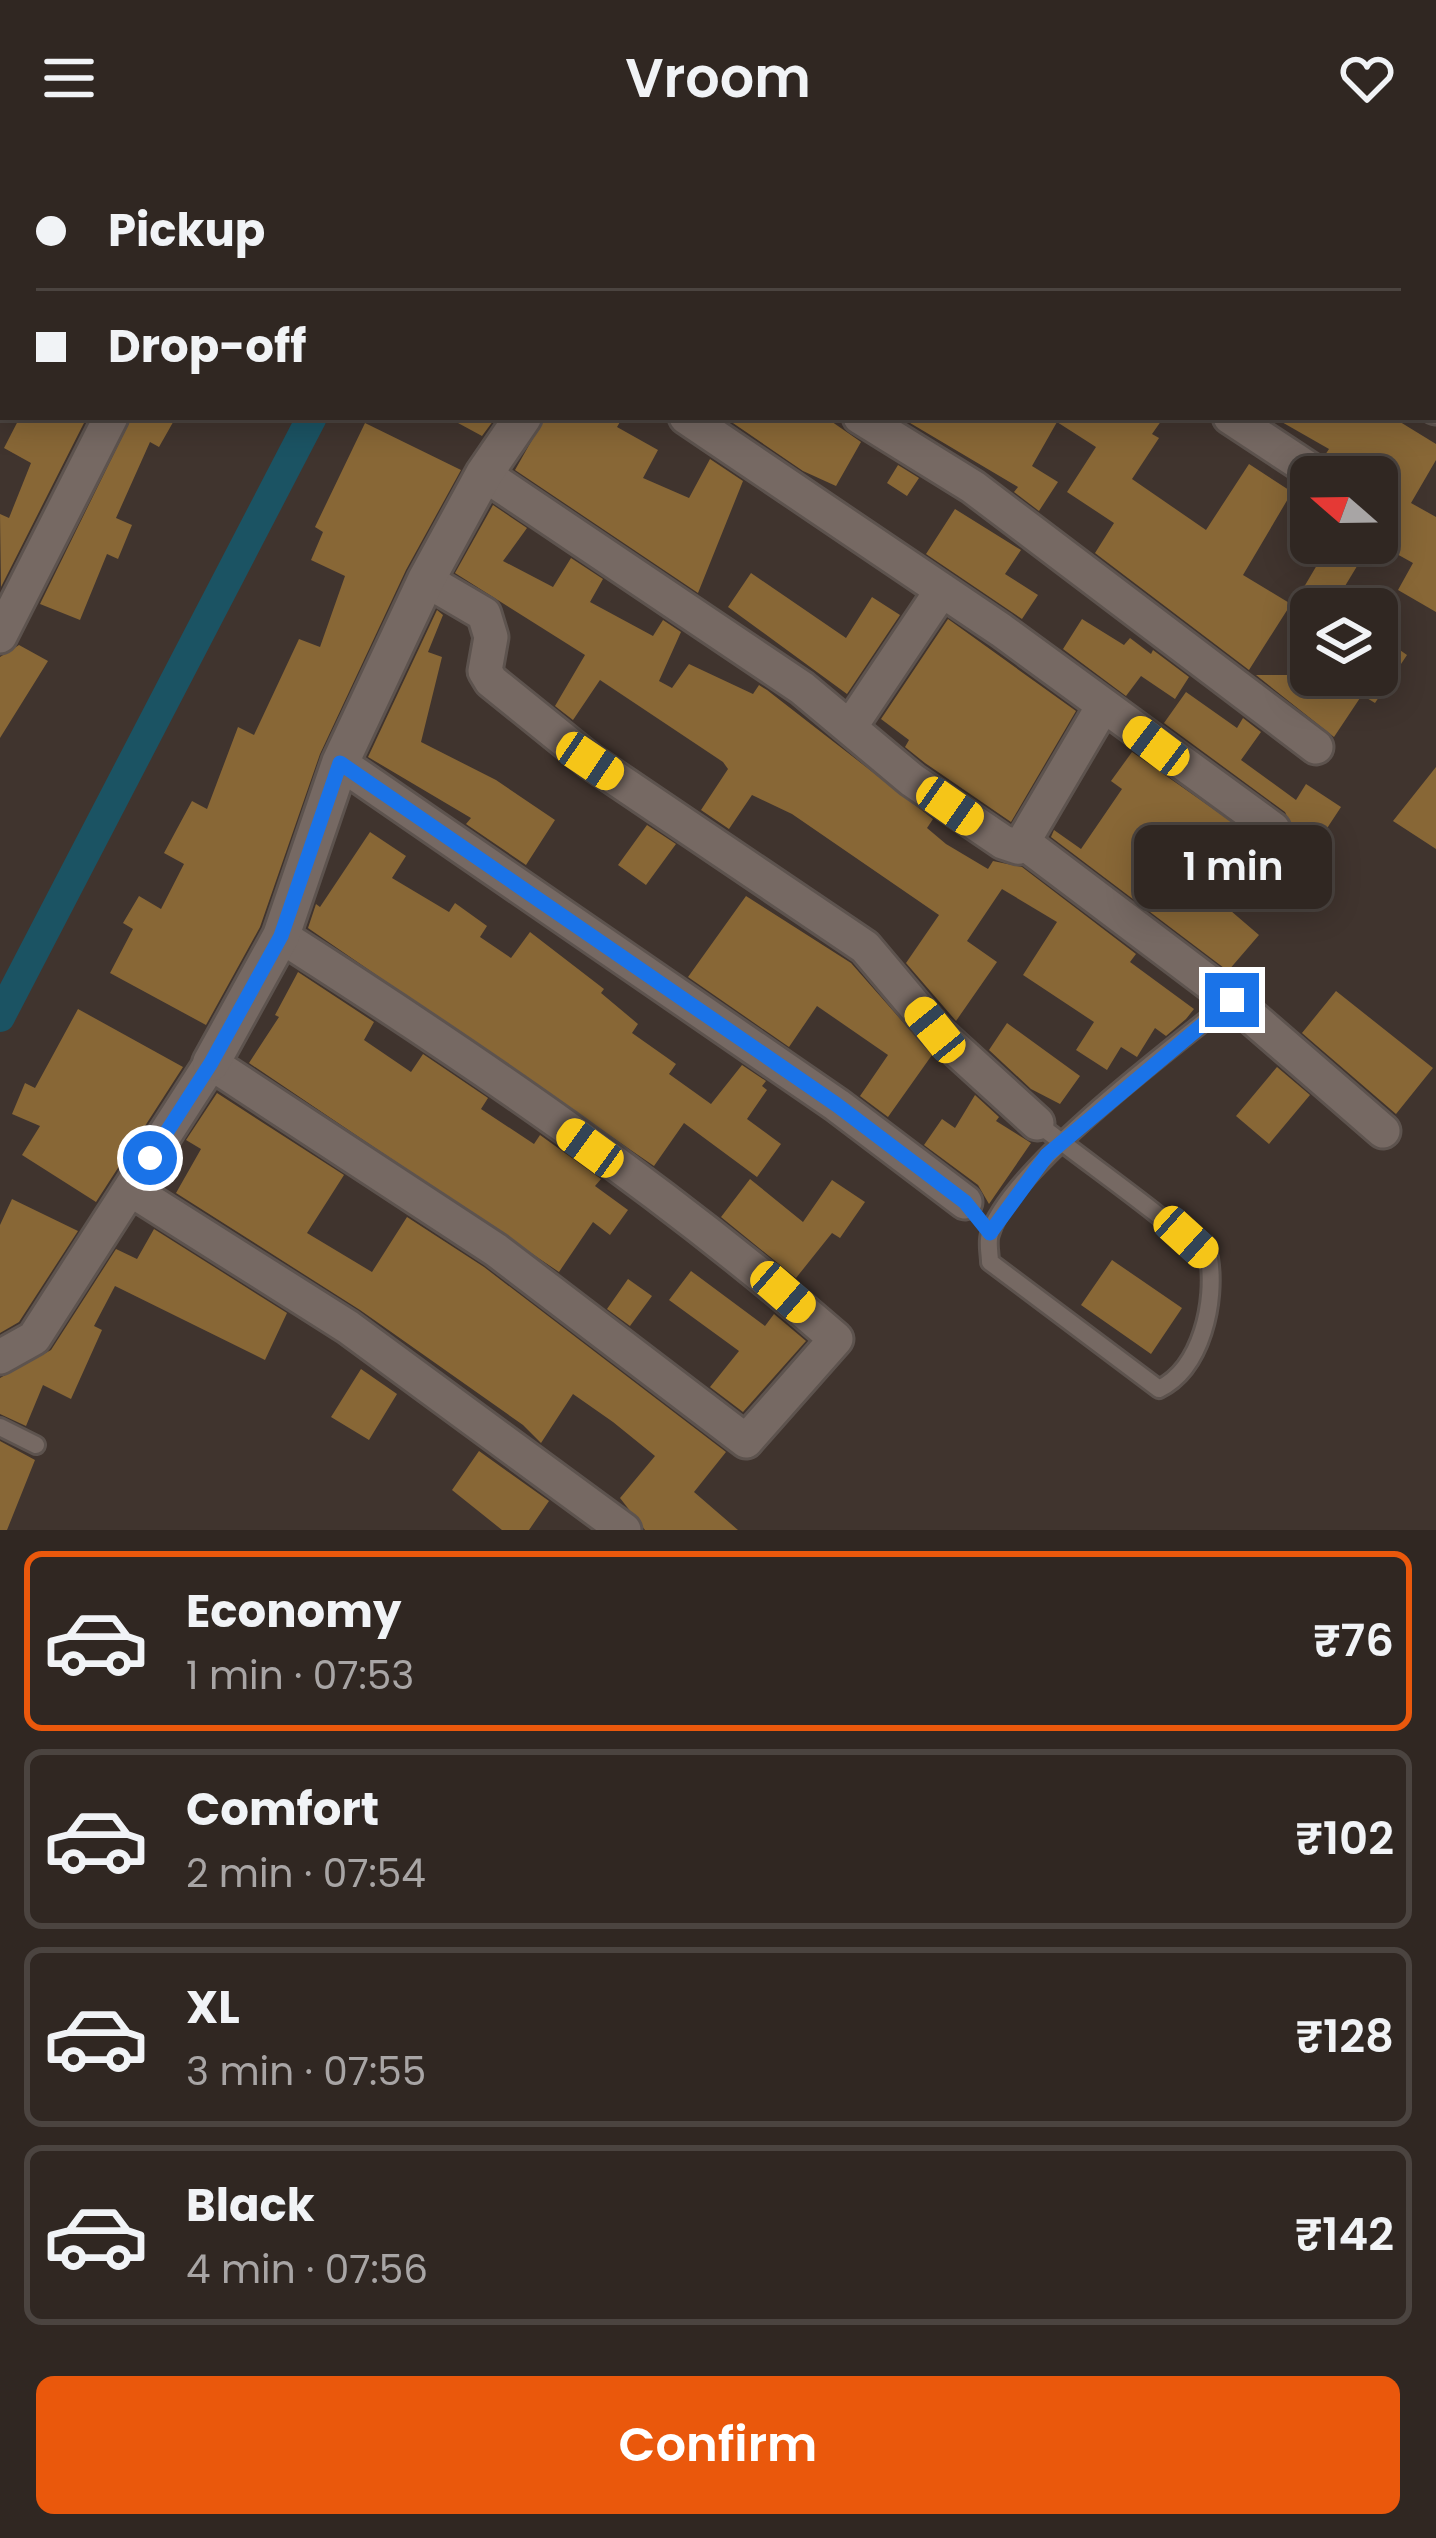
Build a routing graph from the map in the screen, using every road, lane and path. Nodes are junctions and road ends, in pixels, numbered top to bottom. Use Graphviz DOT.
graph roads {
  1 [pos="109,420"];
  2 [pos="521,420"];
  3 [pos="690,420"];
  4 [pos="865,420"];
  5 [pos="1235,420"];
  6 [pos="1290,457"];
  7 [pos="484,474"];
  8 [pos="426,580"];
  9 [pos="942,590"];
  10 [pos="0,636"];
  11 [pos="1103,706"];
  12 [pos="850,728"];
  13 [pos="1316,747"];
  14 [pos="340,763"];
  15 [pos="1273,829"];
  16 [pos="1023,842"];
  17 [pos="281,936"];
  18 [pos="1232,1000"];
  19 [pos="211,1063"];
  20 [pos="1383,1131"];
  21 [pos="1049,1132"];
  22 [pos="130,1189"];
  23 [pos="965,1202"];
  24 [pos="990,1233"];
  25 [pos="0,1357"];
  26 [pos="0,1427"];
  27 [pos="36,1445"];
  28 [pos="624,1530"];
  1 -- 10 [label="street"];
  2 -- 7 [label="street"];
  3 -- 9 [label="street"];
  4 -- 13 [label="street"];
  5 -- 6 [label="street"];
  7 -- 8 [label="street"];
  7 -- 12 [label="street"];
  8 -- 14 [label="street"];
  8 -- 21 [label="street"];
  9 -- 11 [label="street"];
  9 -- 12 [label="street"];
  11 -- 15 [label="street"];
  11 -- 16 [label="street"];
  12 -- 16 [label="street"];
  14 -- 17 [label="street"];
  14 -- 23 [label="street"];
  16 -- 18 [label="street"];
  17 -- 19 [label="street"];
  17 -- 19 [label="street"];
  18 -- 20 [label="street"];
  18 -- 21 [label="lane"];
  19 -- 22 [label="street"];
  21 -- 24 [label="lane"];
  21 -- 24 [label="lane"];
  22 -- 25 [label="street"];
  22 -- 28 [label="street"];
  23 -- 24 [label="lane"];
  26 -- 27 [label="lane"];
}
